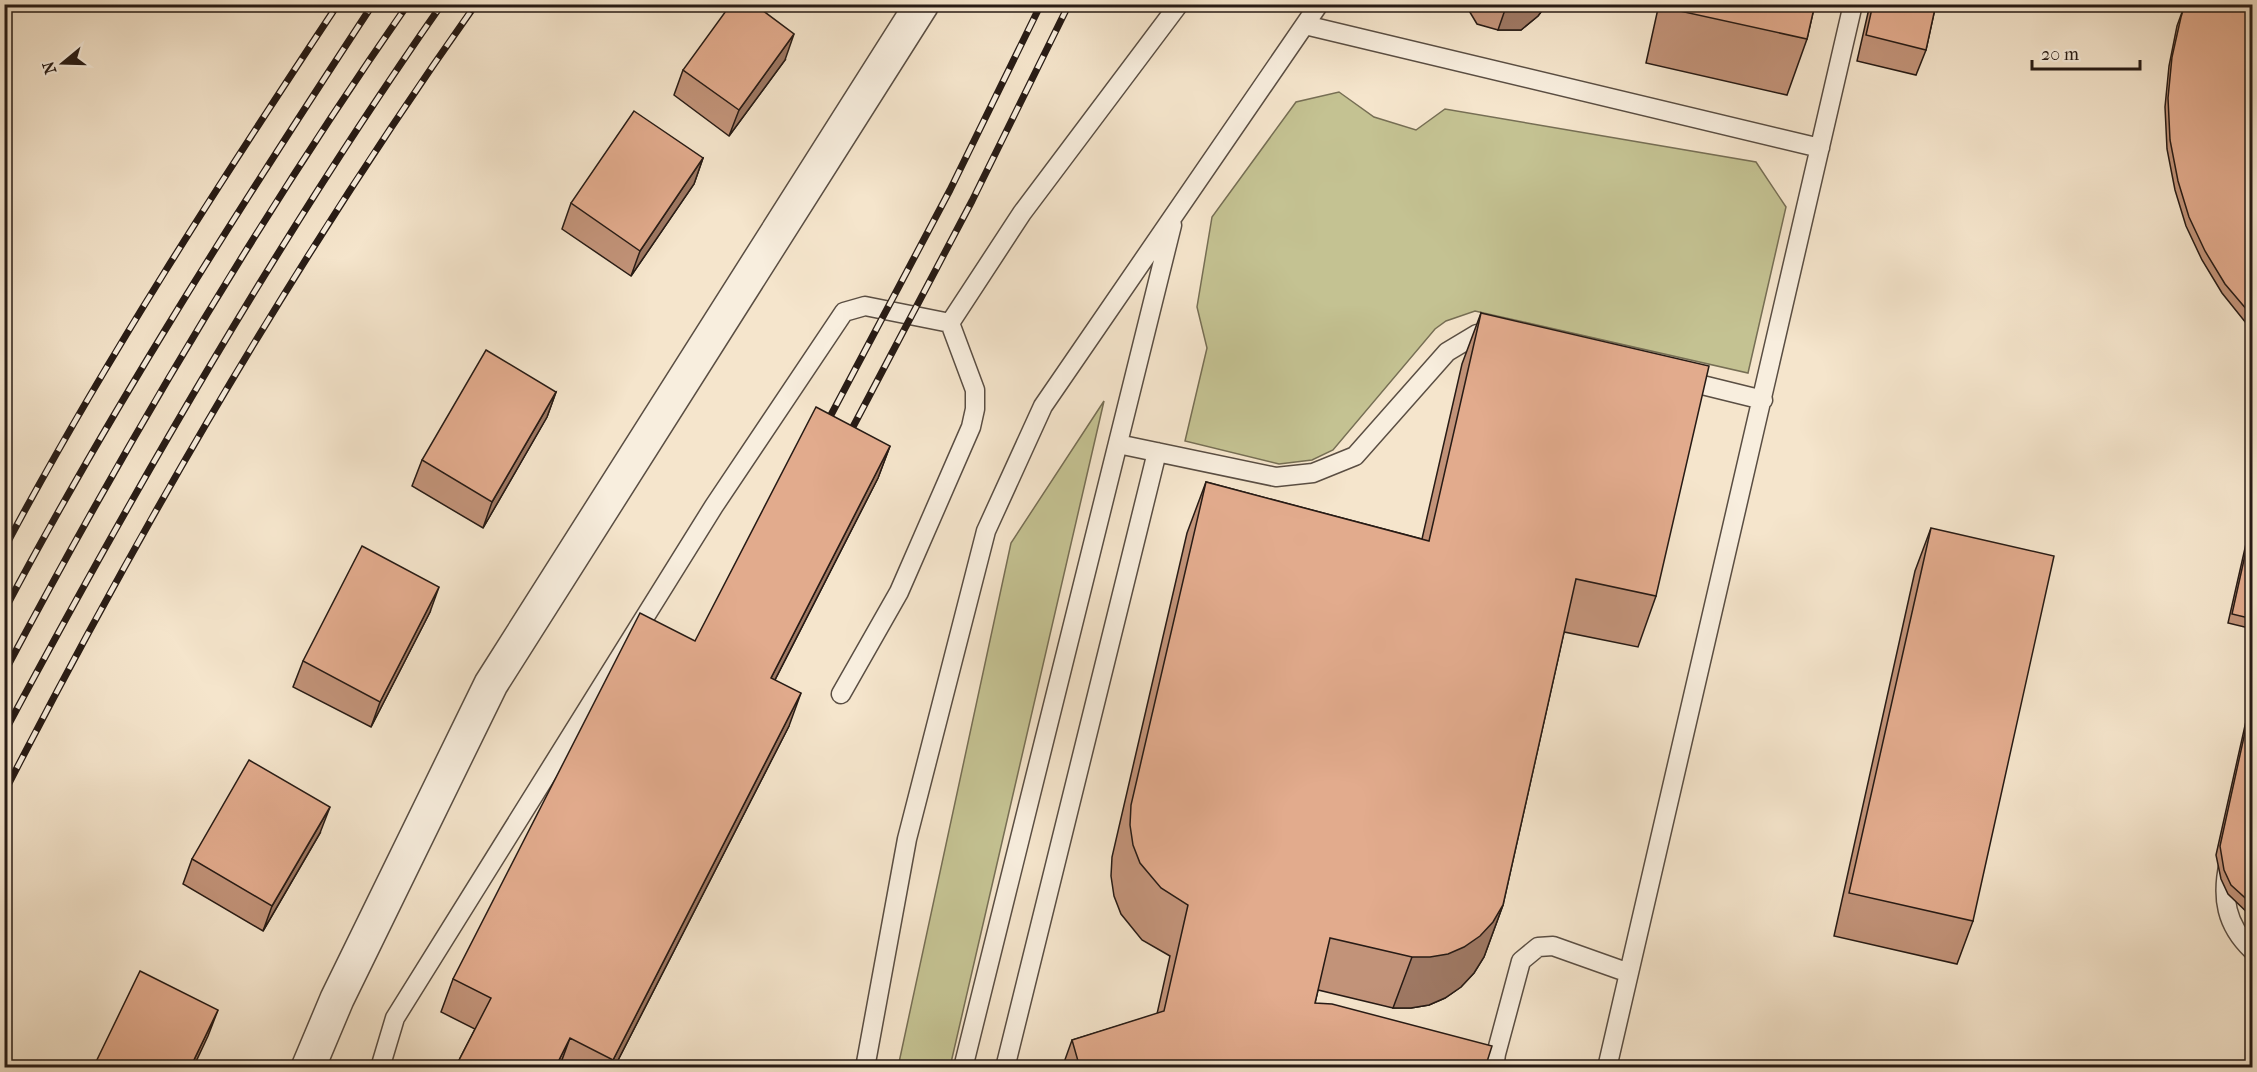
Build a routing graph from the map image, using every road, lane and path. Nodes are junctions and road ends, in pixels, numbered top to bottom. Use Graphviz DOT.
graph roads {
  1 [pos="922,4"];
  2 [pos="1179,4"];
  3 [pos="1319,4"];
  4 [pos="1853,4"];
  5 [pos="1305,25"];
  6 [pos="1821,148"];
  7 [pos="1175,214"];
  8 [pos="950,323"];
  9 [pos="1516,339"];
  10 [pos="1662,375"];
  11 [pos="1762,399"];
  12 [pos="1118,444"];
  13 [pos="1157,452"];
  14 [pos="841,694"];
  15 [pos="2233,843"];
  16 [pos="2253,950"];
  17 [pos="1629,973"];
  18 [pos="308,1068"];
  19 [pos="380,1068"];
  20 [pos="865,1068"];
  21 [pos="963,1068"];
  22 [pos="1005,1068"];
  23 [pos="1494,1068"];
  24 [pos="1607,1068"];
  1 -- 18 [label="street"];
  2 -- 8 [label="lane"];
  3 -- 5 [label="lane"];
  4 -- 6 [label="lane"];
  5 -- 6 [label="lane"];
  5 -- 7 [label="lane"];
  6 -- 11 [label="lane"];
  7 -- 12 [label="lane"];
  7 -- 20 [label="lane"];
  8 -- 14 [label="lane"];
  8 -- 19 [label="lane"];
  9 -- 13 [label="lane"];
  10 -- 11 [label="lane"];
  11 -- 17 [label="lane"];
  12 -- 13 [label="lane"];
  12 -- 21 [label="lane"];
  13 -- 22 [label="lane"];
  15 -- 16 [label="lane"];
  17 -- 23 [label="lane"];
  17 -- 24 [label="lane"];
}
